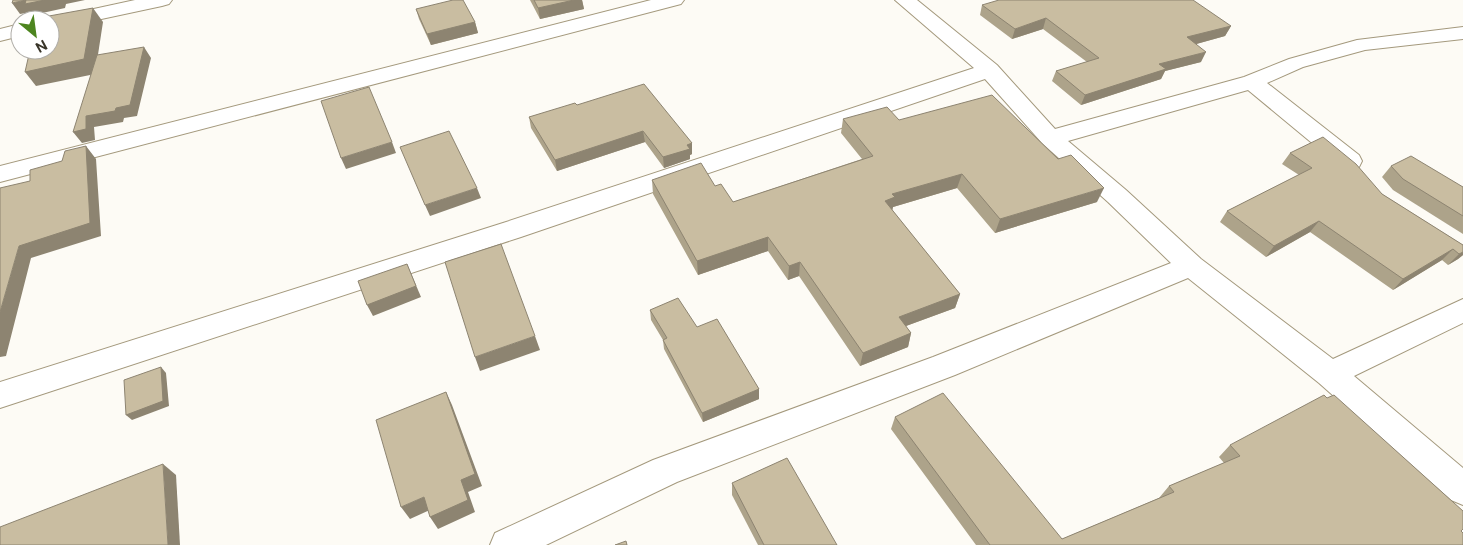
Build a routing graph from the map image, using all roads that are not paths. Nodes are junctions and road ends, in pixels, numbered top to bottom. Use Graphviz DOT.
graph roads {
  1 [pos="162,0"];
  2 [pos="674,0"];
  3 [pos="906,0"];
  4 [pos="60,22"];
  5 [pos="1463,33"];
  6 [pos="989,70"];
  7 [pos="1252,82"];
  8 [pos="1050,138"];
  9 [pos="0,174"];
  10 [pos="1364,175"];
  11 [pos="1191,266"];
  12 [pos="1463,310"];
  13 [pos="1330,374"];
  14 [pos="0,395"];
  15 [pos="1463,489"];
  16 [pos="508,545"];
  1 -- 4 [label="street"];
  2 -- 9 [label="street"];
  3 -- 6 [label="street"];
  5 -- 7 [label="street"];
  6 -- 8 [label="street"];
  6 -- 14 [label="street"];
  7 -- 8 [label="street"];
  7 -- 10 [label="street"];
  8 -- 11 [label="street"];
  11 -- 13 [label="street"];
  11 -- 16 [label="street"];
  12 -- 13 [label="street"];
  13 -- 15 [label="street"];
}
